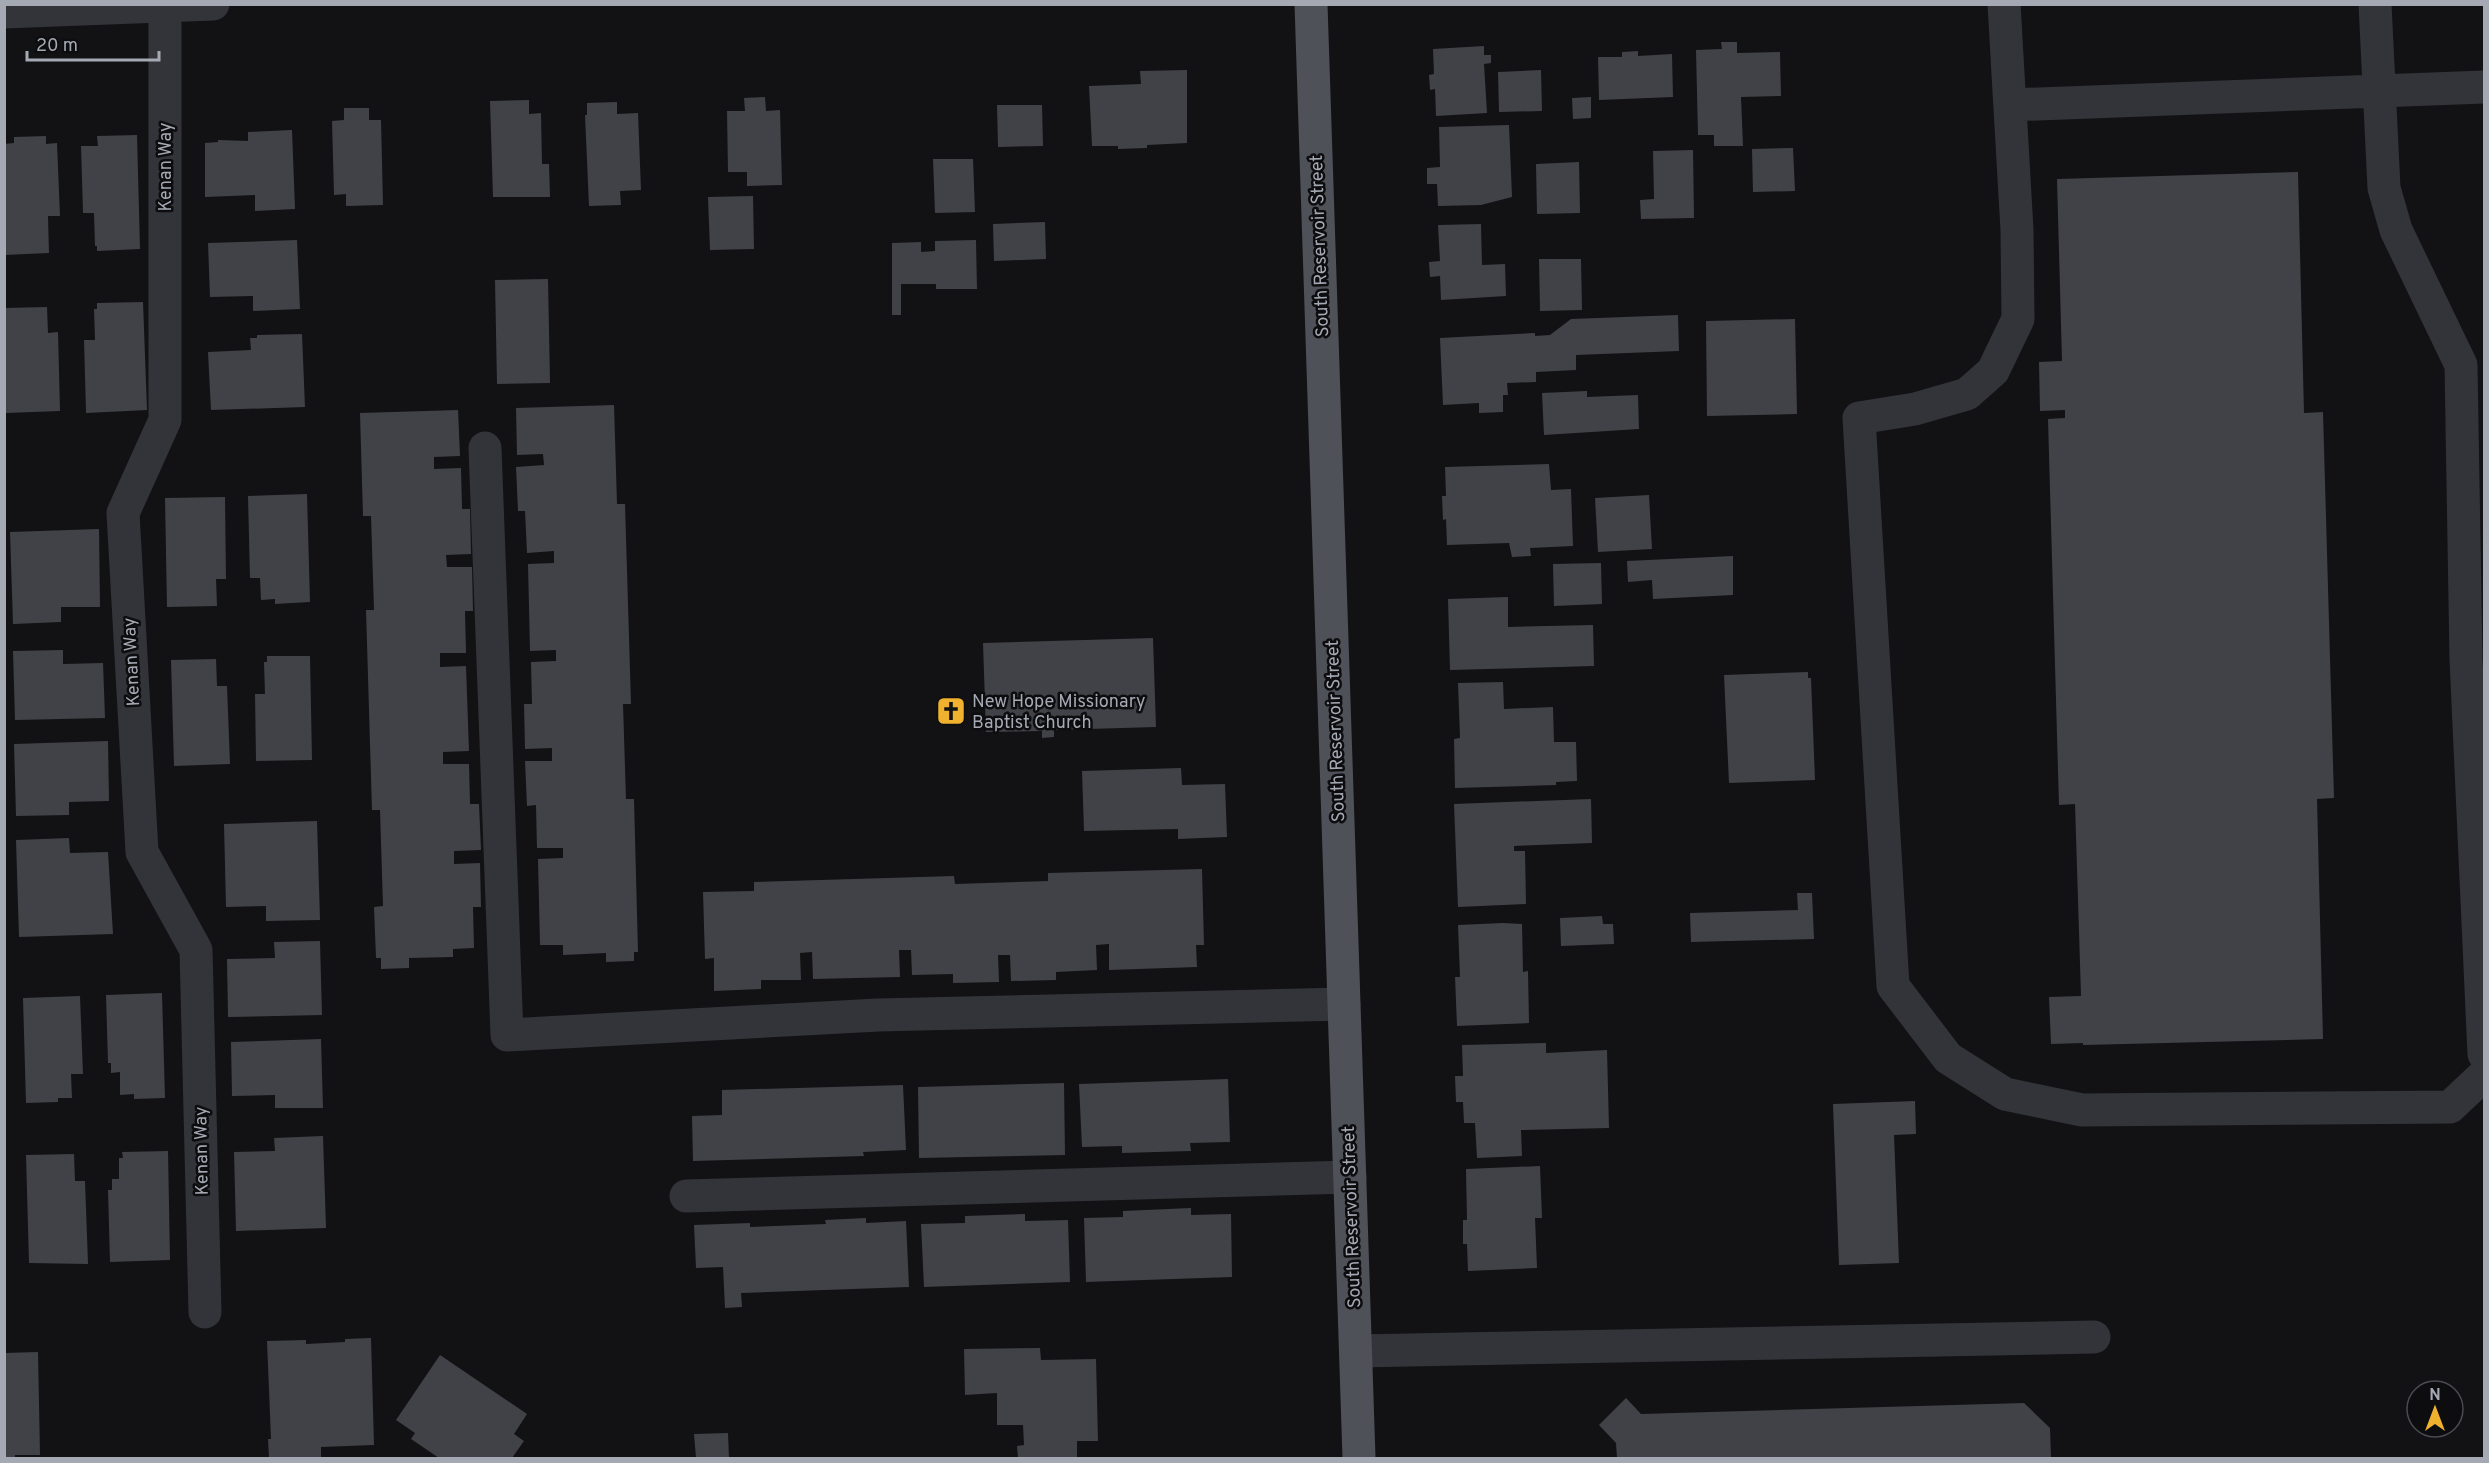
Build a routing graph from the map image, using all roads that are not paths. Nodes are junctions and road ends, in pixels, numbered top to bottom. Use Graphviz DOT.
graph roads {
  1 [pos="213,4"];
  2 [pos="1311,4"];
  3 [pos="2004,4"];
  4 [pos="2375,4"];
  5 [pos="165,7"];
  6 [pos="4,12"];
  7 [pos="2484,87"];
  8 [pos="2380,91"];
  9 [pos="2010,105"];
  10 [pos="485,448"];
  11 [pos="1344,1004"];
  12 [pos="2484,1054"];
  13 [pos="2484,1075"];
  14 [pos="1350,1177"];
  15 [pos="686,1196"];
  16 [pos="205,1312"];
  17 [pos="2094,1337"];
  18 [pos="1356,1351"];
  19 [pos="1359,1458"];
  1 -- 5 [label="street"];
  2 -- 11 [label="main road, South Reservoir Street"];
  3 -- 9 [label="street"];
  4 -- 8 [label="street"];
  5 -- 6 [label="street"];
  5 -- 16 [label="street, Kenan Way"];
  7 -- 8 [label="street"];
  8 -- 9 [label="street"];
  8 -- 12 [label="street"];
  9 -- 13 [label="street"];
  10 -- 11 [label="street"];
  11 -- 14 [label="main road, South Reservoir Street"];
  14 -- 15 [label="street"];
  14 -- 18 [label="main road, South Reservoir Street"];
  17 -- 18 [label="street"];
  18 -- 19 [label="main road, South Reservoir Street"];
}
